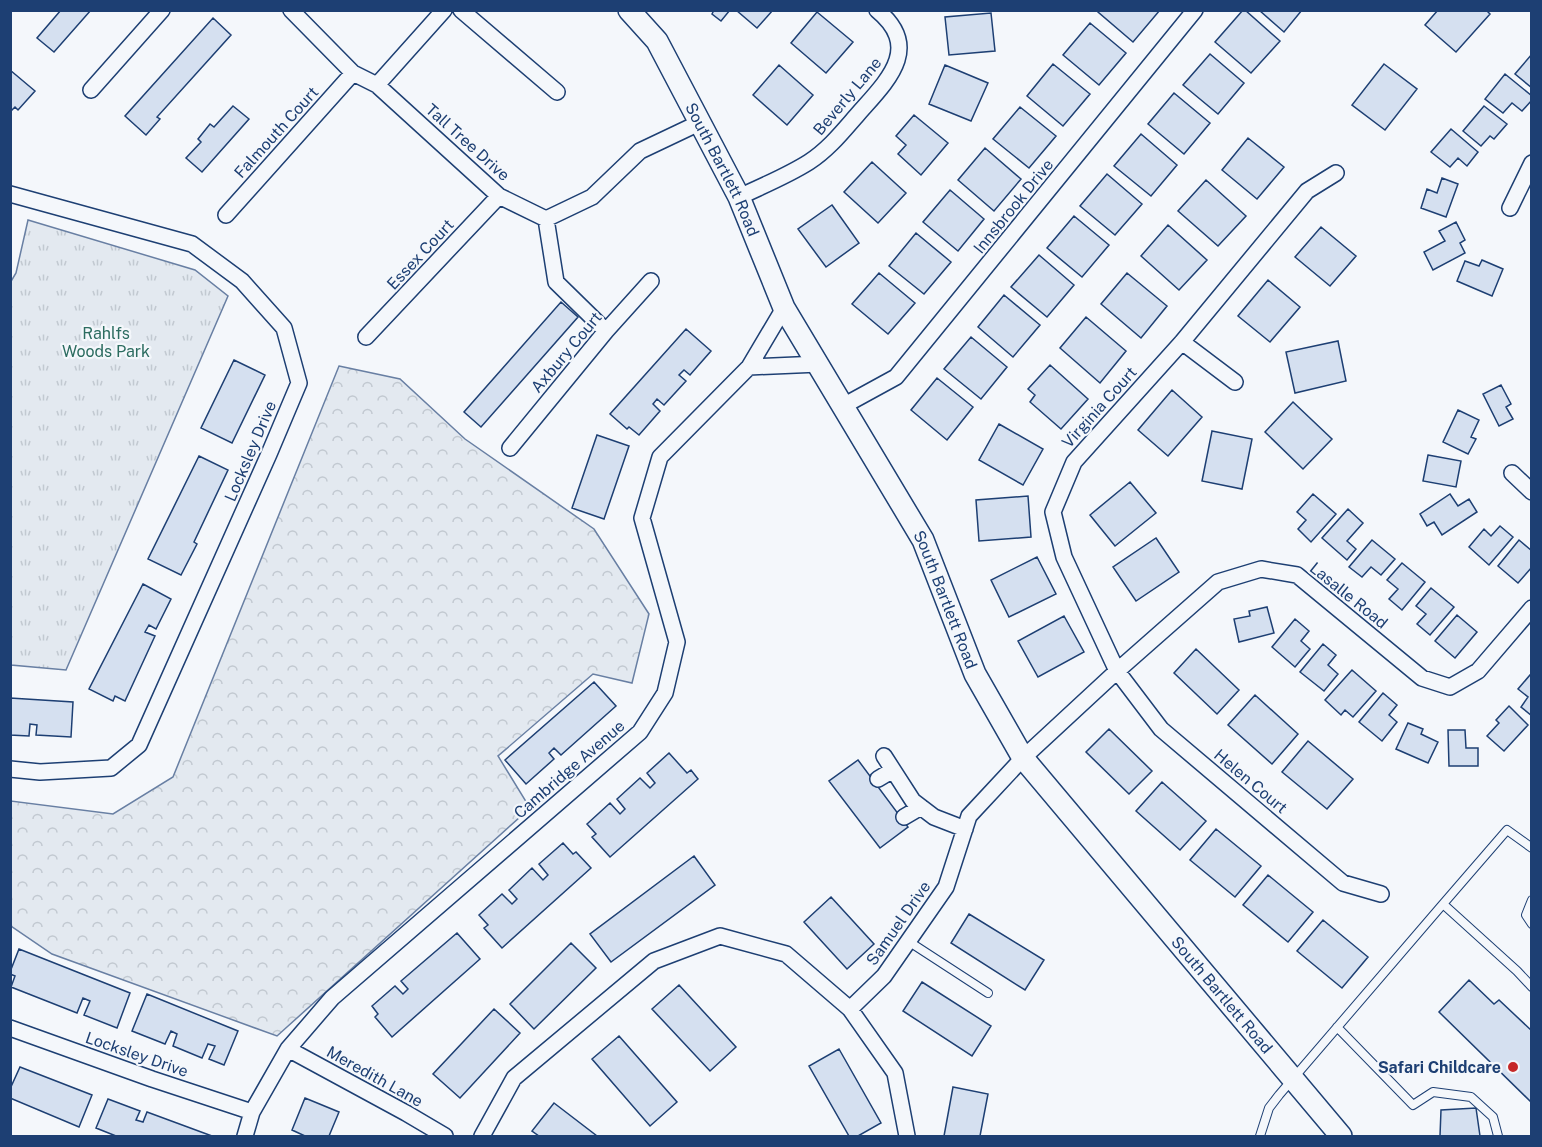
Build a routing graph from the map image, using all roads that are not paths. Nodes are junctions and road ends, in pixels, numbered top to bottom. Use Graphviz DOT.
graph roads {
  1 [pos="162,10"];
  2 [pos="291,10"];
  3 [pos="444,10"];
  4 [pos="461,10"];
  5 [pos="629,10"];
  6 [pos="877,10"];
  7 [pos="1195,10"];
  8 [pos="353,73"];
  9 [pos="377,84"];
  10 [pos="91,90"];
  11 [pos="557,93"];
  12 [pos="699,123"];
  13 [pos="1532,163"];
  14 [pos="1336,172"];
  15 [pos="10,194"];
  16 [pos="500,196"];
  17 [pos="739,197"];
  18 [pos="1510,208"];
  19 [pos="226,215"];
  20 [pos="546,219"];
  21 [pos="651,281"];
  22 [pos="784,308"];
  23 [pos="606,331"];
  24 [pos="366,337"];
  25 [pos="1182,342"];
  26 [pos="819,364"];
  27 [pos="749,367"];
  28 [pos="1235,382"];
  29 [pos="843,406"];
  30 [pos="510,448"];
  31 [pos="1512,473"];
  32 [pos="1532,492"];
  33 [pos="1532,608"];
  34 [pos="1117,671"];
  35 [pos="884,756"];
  36 [pos="1023,758"];
  37 [pos="10,769"];
  38 [pos="893,770"];
  39 [pos="878,779"];
  40 [pos="921,807"];
  41 [pos="904,818"];
  42 [pos="965,829"];
  43 [pos="1532,848"];
  44 [pos="1381,894"];
  45 [pos="1532,900"];
  46 [pos="1443,904"];
  47 [pos="1532,924"];
  48 [pos="908,941"];
  49 [pos="1532,987"];
  50 [pos="988,993"];
  51 [pos="850,1009"];
  52 [pos="1337,1027"];
  53 [pos="10,1028"];
  54 [pos="288,1049"];
  55 [pos="1292,1080"];
  56 [pos="252,1112"];
  57 [pos="245,1137"];
  58 [pos="445,1137"];
  59 [pos="483,1137"];
  60 [pos="907,1137"];
  61 [pos="1260,1137"];
  62 [pos="1341,1137"];
  63 [pos="1498,1137"];
  1 -- 10 [label="street"];
  2 -- 8 [label="street, Tall Tree Drive"];
  3 -- 9 [label="street"];
  4 -- 11 [label="street"];
  5 -- 12 [label="main road, South Bartlett Road"];
  6 -- 17 [label="street, Beverly Lane"];
  7 -- 29 [label="street, Innsbrook Drive"];
  8 -- 9 [label="street, Tall Tree Drive"];
  8 -- 19 [label="street, Falmouth Court"];
  9 -- 16 [label="street, Tall Tree Drive"];
  12 -- 17 [label="main road, South Bartlett Road"];
  12 -- 20 [label="street"];
  13 -- 18 [label="street"];
  14 -- 25 [label="street, Virginia Court"];
  15 -- 37 [label="street, Locksley Drive"];
  16 -- 20 [label="street, Tall Tree Drive"];
  16 -- 24 [label="street, Essex Court"];
  17 -- 22 [label="main road, South Bartlett Road"];
  20 -- 23 [label="street"];
  21 -- 23 [label="street, Axbury Court"];
  22 -- 26 [label="main road, South Bartlett Road"];
  22 -- 27 [label="street, Cambridge Avenue"];
  23 -- 30 [label="street, Axbury Court"];
  25 -- 28 [label="street"];
  25 -- 34 [label="street, Virginia Court"];
  26 -- 27 [label="street"];
  26 -- 29 [label="main road, South Bartlett Road"];
  27 -- 54 [label="street, Cambridge Avenue"];
  29 -- 36 [label="main road, South Bartlett Road"];
  31 -- 32 [label="street"];
  33 -- 34 [label="street, Lasalle Road"];
  34 -- 36 [label="street, Lasalle Road"];
  34 -- 44 [label="street, Helen Court"];
  35 -- 38 [label="street"];
  36 -- 42 [label="street, Samuel Drive"];
  36 -- 55 [label="main road, South Bartlett Road"];
  38 -- 39 [label="street"];
  38 -- 40 [label="street"];
  40 -- 41 [label="street"];
  40 -- 42 [label="street"];
  42 -- 48 [label="street, Samuel Drive"];
  43 -- 46 [label="lane"];
  45 -- 47 [label="lane"];
  46 -- 49 [label="lane"];
  46 -- 52 [label="lane"];
  48 -- 50 [label="lane"];
  48 -- 51 [label="street, Samuel Drive"];
  51 -- 59 [label="street"];
  51 -- 60 [label="street"];
  52 -- 55 [label="lane"];
  52 -- 63 [label="lane"];
  53 -- 56 [label="street, Locksley Drive"];
  54 -- 56 [label="street, Cambridge Avenue"];
  54 -- 58 [label="street, Meredith Lane"];
  55 -- 61 [label="lane"];
  55 -- 62 [label="main road, South Bartlett Road"];
  56 -- 57 [label="street, Cambridge Avenue"];
}
